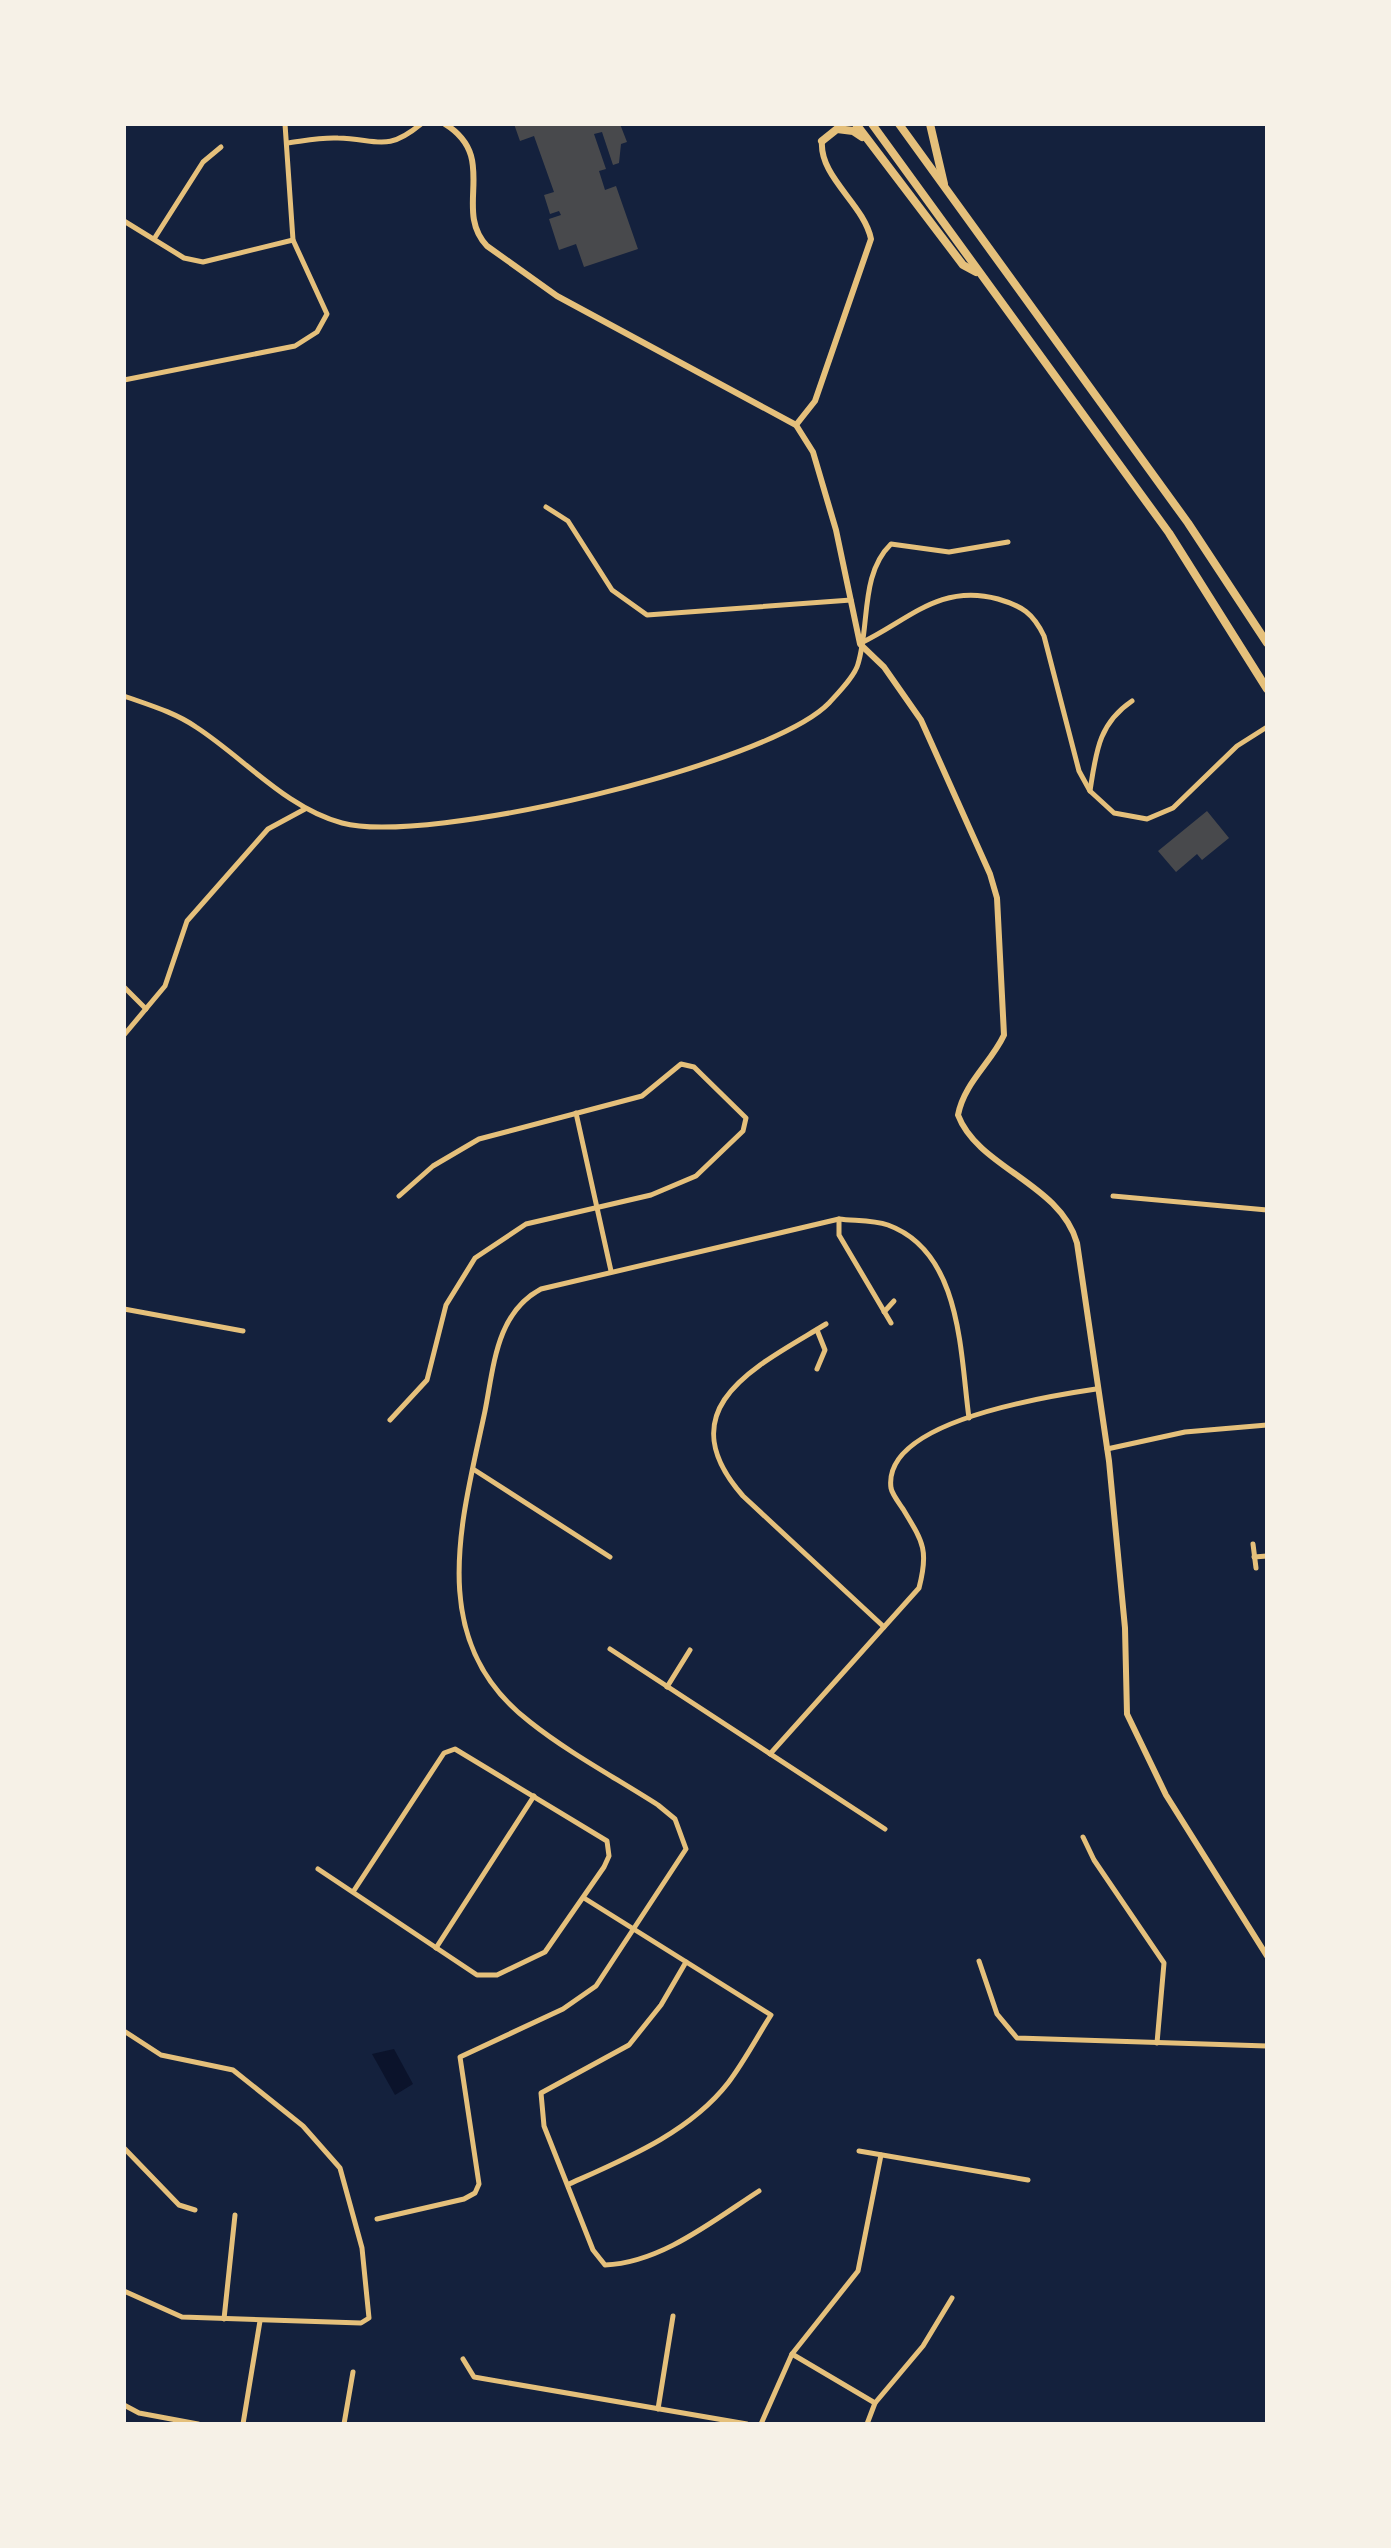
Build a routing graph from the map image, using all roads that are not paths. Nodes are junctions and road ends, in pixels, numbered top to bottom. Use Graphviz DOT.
graph roads {
  1 [pos="285,124"];
  2 [pos="421,124"];
  3 [pos="445,124"];
  4 [pos="826,124"];
  5 [pos="856,124"];
  6 [pos="872,124"];
  7 [pos="899,124"];
  8 [pos="930,124"];
  9 [pos="822,141"];
  10 [pos="287,143"];
  11 [pos="870,143"];
  12 [pos="221,147"];
  13 [pos="945,188"];
  14 [pos="124,221"];
  15 [pos="154,239"];
  16 [pos="293,240"];
  17 [pos="979,273"];
  18 [pos="124,380"];
  19 [pos="796,425"];
  20 [pos="546,507"];
  21 [pos="1008,542"];
  22 [pos="851,600"];
  23 [pos="1267,643"];
  24 [pos="860,644"];
  25 [pos="1267,689"];
  26 [pos="124,696"];
  27 [pos="1132,701"];
  28 [pos="1267,727"];
  29 [pos="1090,791"];
  30 [pos="305,809"];
  31 [pos="124,987"];
  32 [pos="146,1009"];
  33 [pos="124,1035"];
  34 [pos="576,1113"];
  35 [pos="399,1196"];
  36 [pos="1113,1196"];
  37 [pos="597,1207"];
  38 [pos="1267,1210"];
  39 [pos="839,1219"];
  40 [pos="611,1271"];
  41 [pos="894,1301"];
  42 [pos="124,1309"];
  43 [pos="884,1312"];
  44 [pos="891,1323"];
  45 [pos="826,1324"];
  46 [pos="817,1330"];
  47 [pos="243,1331"];
  48 [pos="817,1369"];
  49 [pos="1096,1389"];
  50 [pos="969,1418"];
  51 [pos="390,1420"];
  52 [pos="1267,1425"];
  53 [pos="1107,1449"];
  54 [pos="473,1469"];
  55 [pos="1253,1544"];
  56 [pos="1267,1556"];
  57 [pos="610,1557"];
  58 [pos="1254,1557"];
  59 [pos="1256,1568"];
  60 [pos="884,1627"];
  61 [pos="610,1649"];
  62 [pos="690,1650"];
  63 [pos="667,1687"];
  64 [pos="770,1754"];
  65 [pos="534,1796"];
  66 [pos="885,1829"];
  67 [pos="1083,1837"];
  68 [pos="318,1869"];
  69 [pos="353,1892"];
  70 [pos="584,1898"];
  71 [pos="634,1930"];
  72 [pos="436,1948"];
  73 [pos="1267,1956"];
  74 [pos="979,1961"];
  75 [pos="686,1962"];
  76 [pos="124,2031"];
  77 [pos="1157,2043"];
  78 [pos="1267,2046"];
  79 [pos="124,2148"];
  80 [pos="859,2151"];
  81 [pos="881,2155"];
  82 [pos="1028,2180"];
  83 [pos="569,2184"];
  84 [pos="759,2191"];
  85 [pos="195,2210"];
  86 [pos="235,2215"];
  87 [pos="377,2219"];
  88 [pos="124,2291"];
  89 [pos="952,2298"];
  90 [pos="673,2316"];
  91 [pos="224,2319"];
  92 [pos="260,2321"];
  93 [pos="792,2354"];
  94 [pos="463,2359"];
  95 [pos="353,2372"];
  96 [pos="875,2403"];
  97 [pos="124,2405"];
  98 [pos="658,2409"];
  99 [pos="198,2424"];
  100 [pos="243,2424"];
  101 [pos="344,2424"];
  102 [pos="747,2424"];
  103 [pos="761,2424"];
  104 [pos="867,2424"];
  1 -- 10 [label="street"];
  2 -- 10 [label="street"];
  3 -- 19 [label="street"];
  4 -- 9 [label="highway"];
  5 -- 11 [label="highway"];
  6 -- 17 [label="highway"];
  7 -- 13 [label="highway"];
  8 -- 13 [label="highway"];
  9 -- 11 [label="highway"];
  9 -- 19 [label="street"];
  10 -- 16 [label="street"];
  11 -- 17 [label="highway"];
  12 -- 15 [label="street"];
  13 -- 23 [label="highway"];
  14 -- 15 [label="street"];
  15 -- 16 [label="street"];
  16 -- 18 [label="street"];
  17 -- 25 [label="highway"];
  19 -- 22 [label="street"];
  20 -- 22 [label="street"];
  21 -- 24 [label="street"];
  22 -- 24 [label="street"];
  24 -- 29 [label="street"];
  24 -- 30 [label="street"];
  24 -- 49 [label="street"];
  26 -- 30 [label="street"];
  27 -- 29 [label="street"];
  28 -- 29 [label="street"];
  30 -- 32 [label="street"];
  31 -- 32 [label="street"];
  32 -- 33 [label="street"];
  34 -- 35 [label="street"];
  34 -- 37 [label="street"];
  34 -- 37 [label="street"];
  36 -- 38 [label="street"];
  37 -- 40 [label="street"];
  37 -- 51 [label="street"];
  39 -- 40 [label="street"];
  39 -- 43 [label="street"];
  39 -- 50 [label="street"];
  40 -- 54 [label="street"];
  41 -- 43 [label="street"];
  42 -- 47 [label="street"];
  43 -- 44 [label="street"];
  45 -- 46 [label="street"];
  46 -- 48 [label="street"];
  46 -- 60 [label="street"];
  49 -- 50 [label="street"];
  49 -- 53 [label="street"];
  50 -- 60 [label="street"];
  52 -- 53 [label="street"];
  53 -- 73 [label="street"];
  54 -- 57 [label="street"];
  54 -- 71 [label="street"];
  55 -- 58 [label="street"];
  56 -- 58 [label="street"];
  58 -- 59 [label="street"];
  60 -- 64 [label="street"];
  61 -- 63 [label="street"];
  62 -- 63 [label="street"];
  63 -- 64 [label="street"];
  64 -- 66 [label="street"];
  65 -- 69 [label="street"];
  65 -- 70 [label="street"];
  65 -- 72 [label="street"];
  67 -- 77 [label="street"];
  68 -- 69 [label="street"];
  69 -- 72 [label="street"];
  70 -- 71 [label="street"];
  70 -- 72 [label="street"];
  71 -- 75 [label="street"];
  71 -- 87 [label="street"];
  74 -- 77 [label="street"];
  75 -- 83 [label="street"];
  75 -- 83 [label="street"];
  76 -- 92 [label="street"];
  77 -- 78 [label="street"];
  79 -- 85 [label="street"];
  80 -- 81 [label="street"];
  81 -- 82 [label="street"];
  81 -- 93 [label="street"];
  83 -- 84 [label="street"];
  86 -- 91 [label="street"];
  88 -- 91 [label="street"];
  89 -- 96 [label="street"];
  90 -- 98 [label="street"];
  91 -- 92 [label="street"];
  92 -- 100 [label="street"];
  93 -- 96 [label="street"];
  93 -- 103 [label="street"];
  94 -- 98 [label="street"];
  95 -- 101 [label="street"];
  96 -- 104 [label="street"];
  97 -- 99 [label="street"];
  98 -- 102 [label="street"];
}
